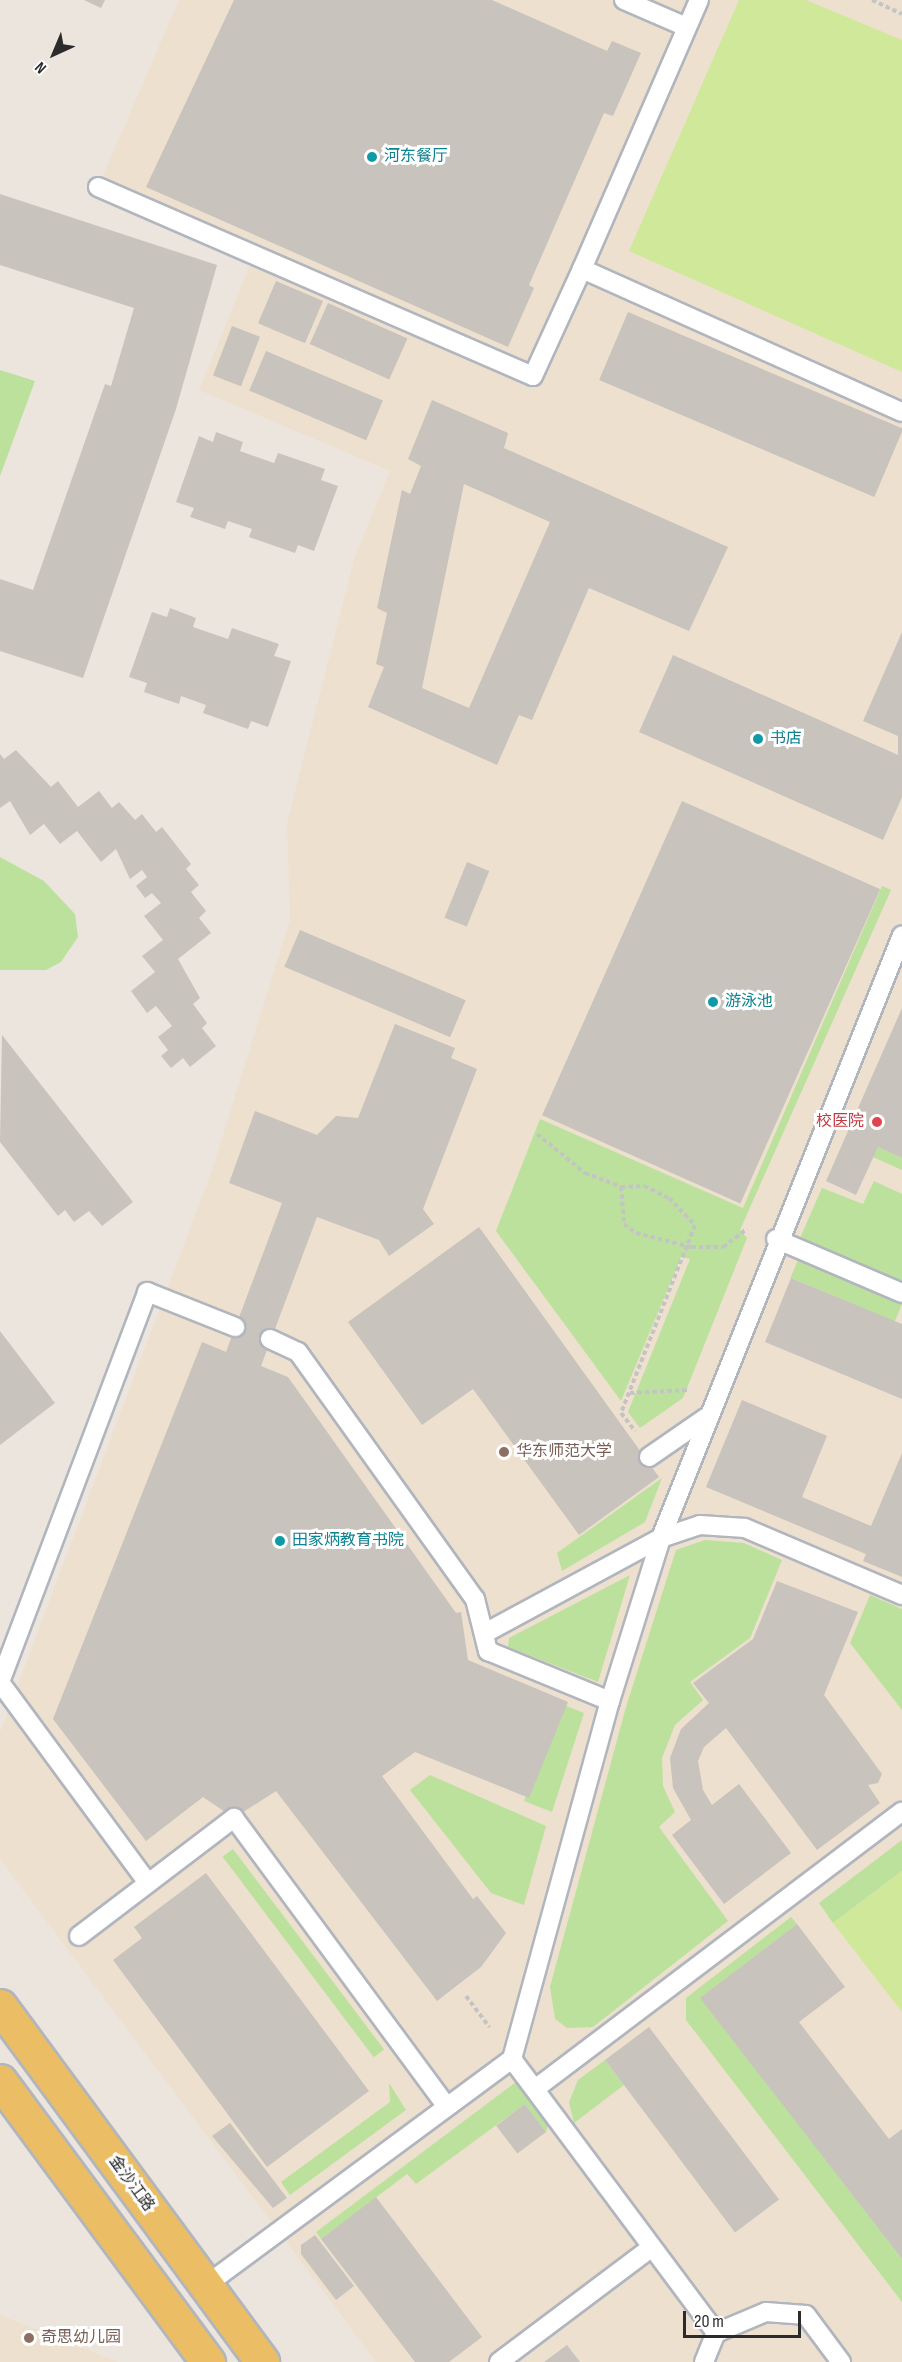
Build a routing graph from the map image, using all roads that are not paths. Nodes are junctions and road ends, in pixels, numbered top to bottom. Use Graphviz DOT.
graph roads {
  1 [pos="624,0"];
  2 [pos="699,0"];
  3 [pos="686,27"];
  4 [pos="98,187"];
  5 [pos="582,269"];
  6 [pos="902,412"];
  7 [pos="902,935"];
  8 [pos="776,1239"];
  9 [pos="902,1293"];
  10 [pos="235,1327"];
  11 [pos="270,1340"];
  12 [pos="707,1417"];
  13 [pos="651,1456"];
  14 [pos="661,1538"];
  15 [pos="902,1595"];
  16 [pos="485,1633"];
  17 [pos="610,1701"];
  18 [pos="902,1811"];
  19 [pos="148,1883"];
  20 [pos="79,1936"];
  21 [pos="0,2006"];
  22 [pos="512,2059"];
  23 [pos="0,2081"];
  24 [pos="535,2089"];
  25 [pos="446,2106"];
  26 [pos="652,2247"];
  27 [pos="205,2286"];
  28 [pos="716,2333"];
  29 [pos="208,2362"];
  30 [pos="262,2362"];
  31 [pos="499,2362"];
  32 [pos="704,2362"];
  33 [pos="841,2362"];
  1 -- 3 [label="lane"];
  2 -- 3 [label="lane"];
  3 -- 5 [label="lane"];
  4 -- 5 [label="lane"];
  5 -- 6 [label="lane"];
  7 -- 8 [label="lane"];
  8 -- 9 [label="lane"];
  8 -- 12 [label="lane"];
  10 -- 19 [label="lane"];
  11 -- 16 [label="lane"];
  12 -- 13 [label="lane"];
  12 -- 14 [label="lane"];
  14 -- 15 [label="lane"];
  14 -- 16 [label="lane"];
  14 -- 17 [label="lane"];
  16 -- 17 [label="lane"];
  17 -- 22 [label="lane"];
  18 -- 24 [label="lane"];
  19 -- 20 [label="lane"];
  19 -- 25 [label="lane"];
  21 -- 27 [label="main road, 金沙江路"];
  22 -- 24 [label="lane"];
  22 -- 25 [label="lane"];
  23 -- 29 [label="main road"];
  24 -- 26 [label="lane"];
  25 -- 27 [label="lane"];
  26 -- 28 [label="lane"];
  26 -- 31 [label="lane"];
  27 -- 30 [label="main road, 金沙江路"];
  28 -- 32 [label="lane"];
  28 -- 33 [label="lane"];
}
